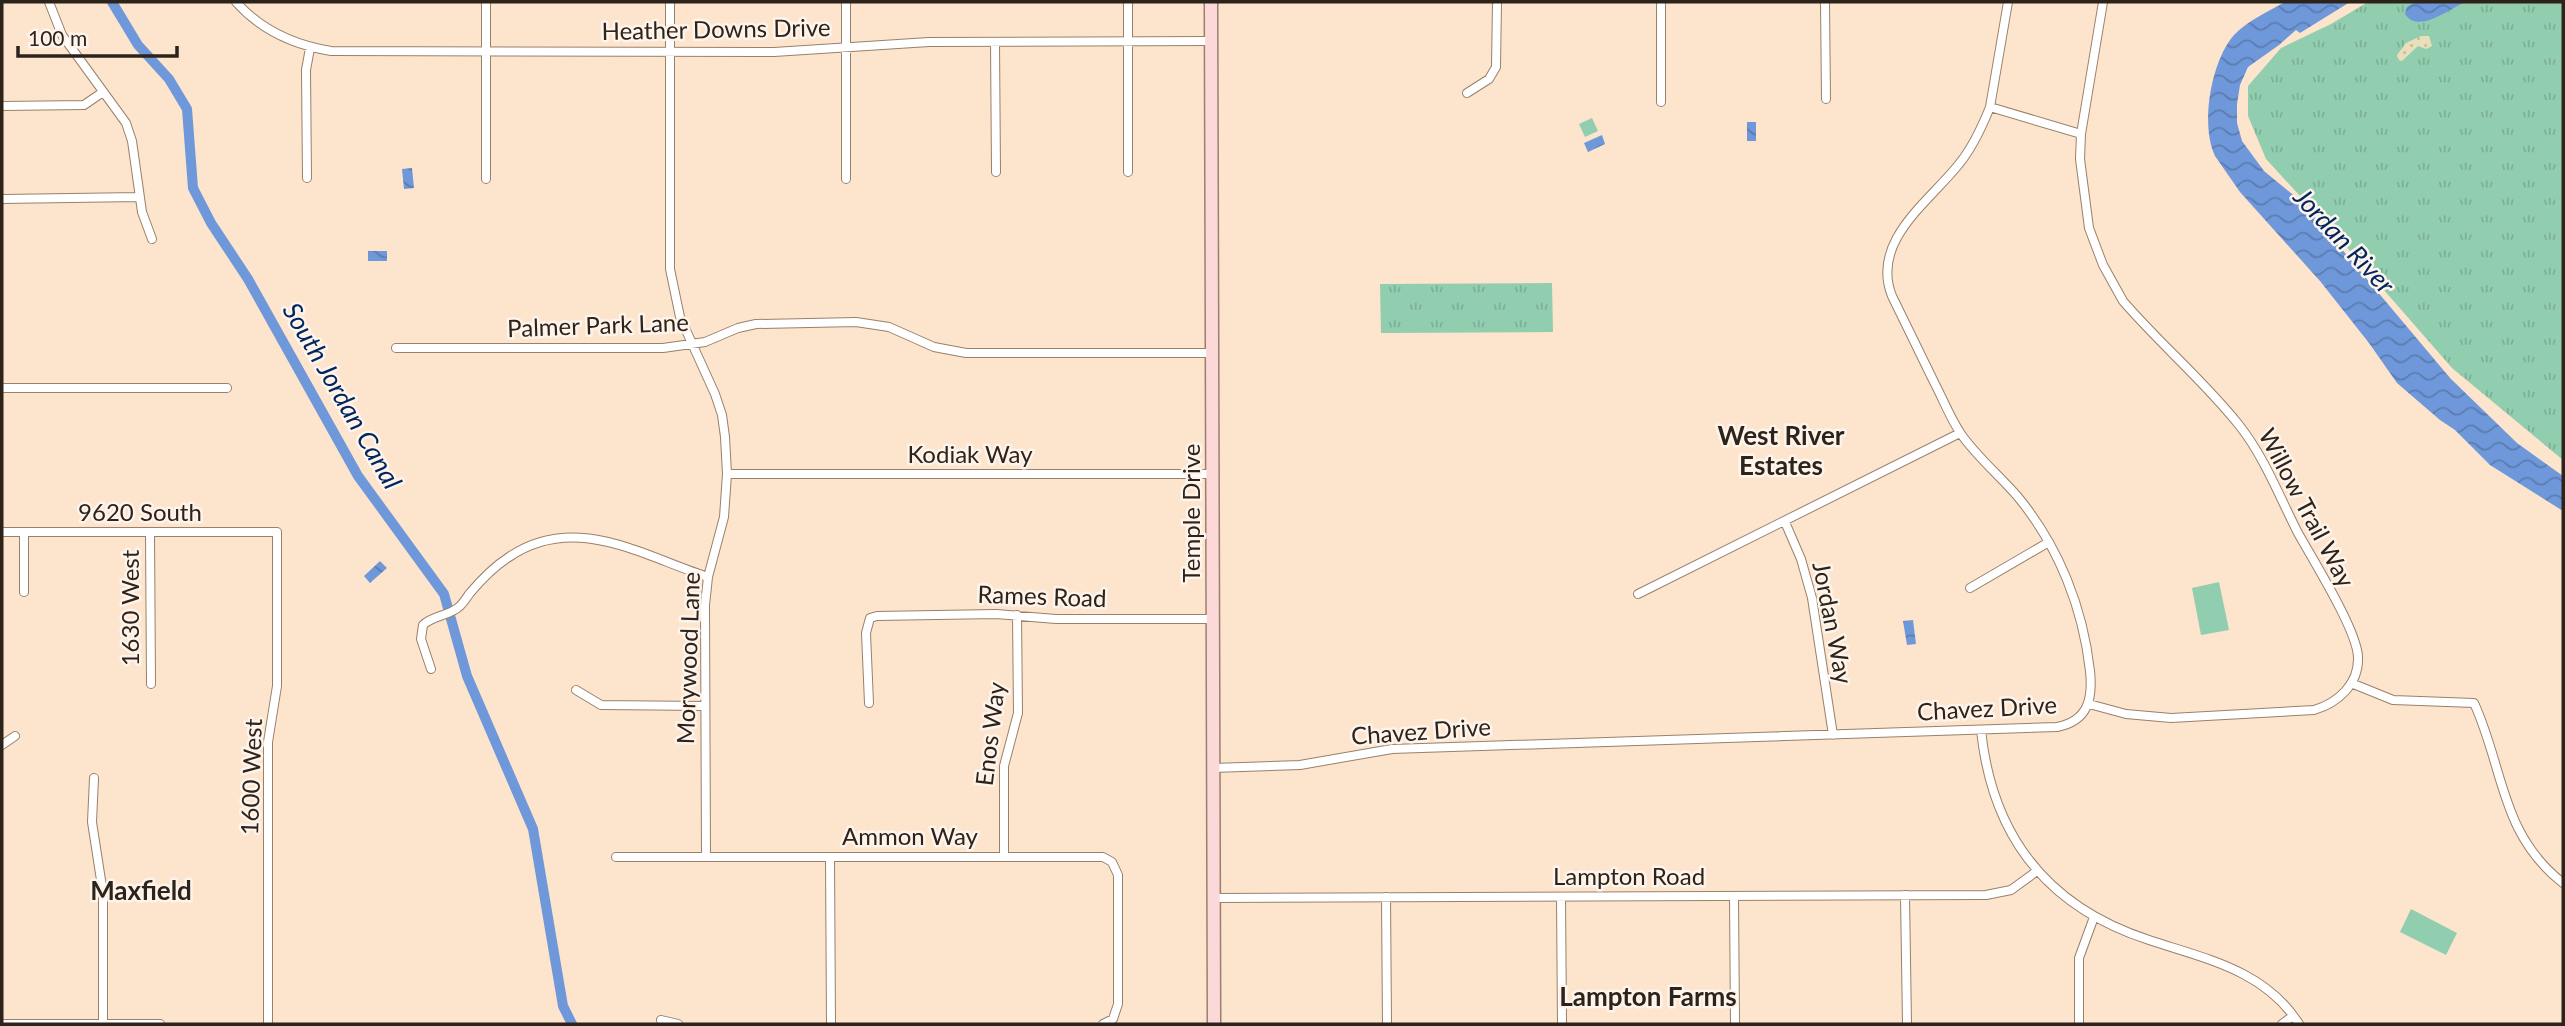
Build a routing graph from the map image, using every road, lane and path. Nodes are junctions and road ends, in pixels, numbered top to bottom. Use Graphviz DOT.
graph roads {
  1 [pos="49,2"];
  2 [pos="236,2"];
  3 [pos="486,2"];
  4 [pos="670,2"];
  5 [pos="846,2"];
  6 [pos="1128,2"];
  7 [pos="1211,2"];
  8 [pos="1496,2"];
  9 [pos="1661,2"];
  10 [pos="1825,2"];
  11 [pos="2008,2"];
  12 [pos="2103,2"];
  13 [pos="995,41"];
  14 [pos="1128,41"];
  15 [pos="1212,41"];
  16 [pos="846,47"];
  17 [pos="310,48"];
  18 [pos="486,52"];
  19 [pos="670,52"];
  20 [pos="103,92"];
  21 [pos="1467,93"];
  22 [pos="1826,99"];
  23 [pos="1661,102"];
  24 [pos="2,106"];
  25 [pos="1990,107"];
  26 [pos="2081,134"];
  27 [pos="996,172"];
  28 [pos="1128,172"];
  29 [pos="307,178"];
  30 [pos="486,179"];
  31 [pos="846,179"];
  32 [pos="139,197"];
  33 [pos="2,199"];
  34 [pos="152,239"];
  35 [pos="691,345"];
  36 [pos="396,348"];
  37 [pos="1212,353"];
  38 [pos="2,388"];
  39 [pos="227,388"];
  40 [pos="1961,433"];
  41 [pos="727,474"];
  42 [pos="1213,474"];
  43 [pos="1784,522"];
  44 [pos="2,532"];
  45 [pos="24,532"];
  46 [pos="150,532"];
  47 [pos="278,532"];
  48 [pos="2049,542"];
  49 [pos="708,577"];
  50 [pos="1970,588"];
  51 [pos="24,592"];
  52 [pos="1638,594"];
  53 [pos="1017,615"];
  54 [pos="1213,619"];
  55 [pos="431,669"];
  56 [pos="2351,683"];
  57 [pos="150,684"];
  58 [pos="576,690"];
  59 [pos="869,703"];
  60 [pos="2089,704"];
  61 [pos="705,706"];
  62 [pos="1981,730"];
  63 [pos="1833,735"];
  64 [pos="15,736"];
  65 [pos="2,745"];
  66 [pos="1213,768"];
  67 [pos="93,778"];
  68 [pos="1004,856"];
  69 [pos="706,857"];
  70 [pos="830,857"];
  71 [pos="616,858"];
  72 [pos="2037,871"];
  73 [pos="2563,883"];
  74 [pos="1905,895"];
  75 [pos="1734,896"];
  76 [pos="1387,897"];
  77 [pos="1561,897"];
  78 [pos="1214,898"];
  79 [pos="2094,917"];
  80 [pos="2293,1016"];
  81 [pos="661,1020"];
  82 [pos="2,1024"];
  83 [pos="103,1024"];
  84 [pos="160,1024"];
  85 [pos="268,1024"];
  86 [pos="678,1024"];
  87 [pos="831,1024"];
  88 [pos="1102,1024"];
  89 [pos="1214,1024"];
  90 [pos="1387,1024"];
  91 [pos="1562,1024"];
  92 [pos="1735,1024"];
  93 [pos="1907,1024"];
  94 [pos="2079,1024"];
  95 [pos="2282,1024"];
  96 [pos="2299,1024"];
  1 -- 20 [label="street"];
  2 -- 17 [label="street, Heather Downs Drive"];
  3 -- 18 [label="street"];
  4 -- 19 [label="street, Morywood Lane"];
  5 -- 16 [label="street"];
  6 -- 14 [label="street"];
  7 -- 15 [label="street, Temple Drive"];
  8 -- 21 [label="street"];
  9 -- 23 [label="street"];
  10 -- 22 [label="street"];
  11 -- 25 [label="street, Chavez Drive"];
  12 -- 26 [label="street, Willow Trail Way"];
  13 -- 14 [label="street, Heather Downs Drive"];
  13 -- 16 [label="street, Heather Downs Drive"];
  13 -- 27 [label="street"];
  14 -- 15 [label="street, Heather Downs Drive"];
  14 -- 28 [label="street"];
  15 -- 37 [label="street, Temple Drive"];
  16 -- 19 [label="street, Heather Downs Drive"];
  16 -- 31 [label="street"];
  17 -- 18 [label="street, Heather Downs Drive"];
  17 -- 29 [label="street"];
  18 -- 19 [label="street, Heather Downs Drive"];
  18 -- 30 [label="street"];
  19 -- 35 [label="street, Morywood Lane"];
  20 -- 24 [label="street"];
  20 -- 32 [label="street"];
  25 -- 26 [label="street"];
  25 -- 40 [label="street, Chavez Drive"];
  26 -- 56 [label="street, Willow Trail Way"];
  32 -- 33 [label="street"];
  32 -- 34 [label="street"];
  35 -- 36 [label="street, Palmer Park Lane"];
  35 -- 37 [label="street, Palmer Park Lane"];
  35 -- 41 [label="street, Morywood Lane"];
  37 -- 42 [label="street, Temple Drive"];
  38 -- 39 [label="street"];
  40 -- 43 [label="street"];
  40 -- 48 [label="street, Chavez Drive"];
  41 -- 42 [label="street, Kodiak Way"];
  41 -- 49 [label="street, Morywood Lane"];
  42 -- 54 [label="street, Temple Drive"];
  43 -- 52 [label="street"];
  43 -- 63 [label="street, Jordan Way"];
  44 -- 45 [label="street, 9620 South"];
  45 -- 46 [label="street, 9620 South"];
  45 -- 51 [label="street"];
  46 -- 47 [label="street, 9620 South"];
  46 -- 57 [label="street, 1630 West"];
  47 -- 85 [label="street, 1600 West"];
  48 -- 50 [label="street"];
  48 -- 60 [label="street, Chavez Drive"];
  49 -- 55 [label="street"];
  49 -- 61 [label="street, Morywood Lane"];
  53 -- 54 [label="street, Rames Road"];
  53 -- 59 [label="street, Rames Road"];
  53 -- 68 [label="street, Enos Way"];
  54 -- 66 [label="street, Temple Drive"];
  56 -- 60 [label="street"];
  56 -- 73 [label="street"];
  58 -- 61 [label="street"];
  60 -- 62 [label="street, Chavez Drive"];
  61 -- 69 [label="street, Morywood Lane"];
  62 -- 63 [label="street, Chavez Drive"];
  62 -- 72 [label="street"];
  63 -- 66 [label="street, Chavez Drive"];
  64 -- 65 [label="street"];
  66 -- 78 [label="street, Temple Drive"];
  67 -- 83 [label="street"];
  68 -- 70 [label="street, Ammon Way"];
  68 -- 88 [label="street, Ammon Way"];
  69 -- 70 [label="street, Ammon Way"];
  69 -- 71 [label="street, Ammon Way"];
  70 -- 87 [label="street"];
  72 -- 74 [label="street, Lampton Road"];
  72 -- 79 [label="street"];
  74 -- 75 [label="street, Lampton Road"];
  74 -- 93 [label="street"];
  75 -- 77 [label="street, Lampton Road"];
  75 -- 92 [label="street"];
  76 -- 77 [label="street, Lampton Road"];
  76 -- 78 [label="street, Lampton Road"];
  76 -- 90 [label="street"];
  77 -- 91 [label="street"];
  78 -- 89 [label="street, Temple Drive"];
  79 -- 80 [label="street"];
  79 -- 94 [label="street"];
  80 -- 95 [label="street"];
  80 -- 96 [label="street"];
  81 -- 86 [label="street"];
  82 -- 83 [label="street"];
  83 -- 84 [label="street"];
}
